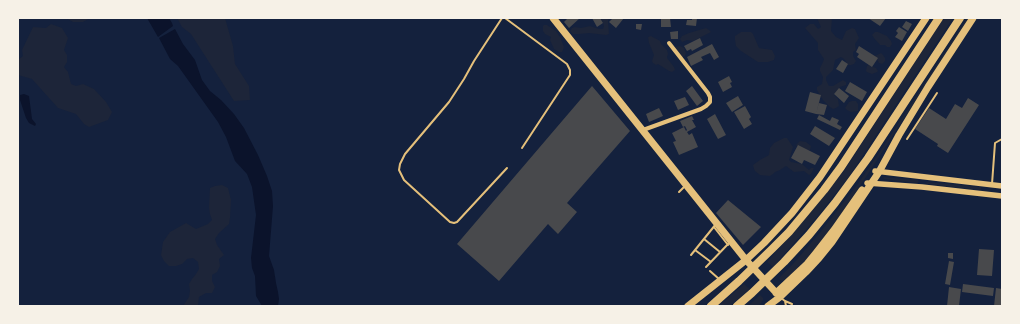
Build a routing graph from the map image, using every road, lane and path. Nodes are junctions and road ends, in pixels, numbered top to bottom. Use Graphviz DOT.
graph roads {
  1 [pos="504,18"];
  2 [pos="553,18"];
  3 [pos="926,18"];
  4 [pos="939,18"];
  5 [pos="960,18"];
  6 [pos="973,18"];
  7 [pos="669,43"];
  8 [pos="937,93"];
  9 [pos="643,130"];
  10 [pos="906,139"];
  11 [pos="1002,139"];
  12 [pos="522,148"];
  13 [pos="507,168"];
  14 [pos="877,172"];
  15 [pos="923,177"];
  16 [pos="869,183"];
  17 [pos="686,184"];
  18 [pos="989,185"];
  19 [pos="1002,186"];
  20 [pos="922,187"];
  21 [pos="680,192"];
  22 [pos="985,194"];
  23 [pos="1002,196"];
  24 [pos="715,225"];
  25 [pos="704,239"];
  26 [pos="729,243"];
  27 [pos="695,250"];
  28 [pos="720,253"];
  29 [pos="692,254"];
  30 [pos="746,260"];
  31 [pos="711,262"];
  32 [pos="706,267"];
  33 [pos="710,271"];
  34 [pos="720,280"];
  35 [pos="780,297"];
  36 [pos="792,304"];
  37 [pos="688,306"];
  38 [pos="711,306"];
  39 [pos="737,306"];
  40 [pos="768,306"];
  41 [pos="786,306"];
  1 -- 12 [label="lane"];
  1 -- 13 [label="lane"];
  2 -- 9 [label="main road"];
  3 -- 30 [label="main road"];
  4 -- 38 [label="highway"];
  5 -- 39 [label="highway"];
  6 -- 14 [label="main road"];
  7 -- 9 [label="street"];
  8 -- 10 [label="lane"];
  9 -- 17 [label="main road"];
  11 -- 18 [label="lane"];
  14 -- 15 [label="street"];
  14 -- 16 [label="main road"];
  15 -- 18 [label="street"];
  15 -- 20 [label="street"];
  16 -- 20 [label="street"];
  16 -- 35 [label="main road"];
  17 -- 21 [label="lane"];
  17 -- 24 [label="main road"];
  18 -- 19 [label="street"];
  18 -- 22 [label="street"];
  20 -- 22 [label="street"];
  22 -- 23 [label="street"];
  24 -- 25 [label="lane"];
  24 -- 26 [label="main road"];
  25 -- 27 [label="lane"];
  25 -- 28 [label="lane"];
  26 -- 28 [label="lane"];
  26 -- 30 [label="main road"];
  27 -- 29 [label="lane"];
  27 -- 31 [label="lane"];
  28 -- 31 [label="lane"];
  30 -- 34 [label="main road"];
  30 -- 35 [label="main road"];
  31 -- 32 [label="lane"];
  33 -- 34 [label="lane"];
  34 -- 37 [label="main road"];
  35 -- 36 [label="lane"];
  35 -- 40 [label="main road"];
  35 -- 41 [label="lane"];
}
